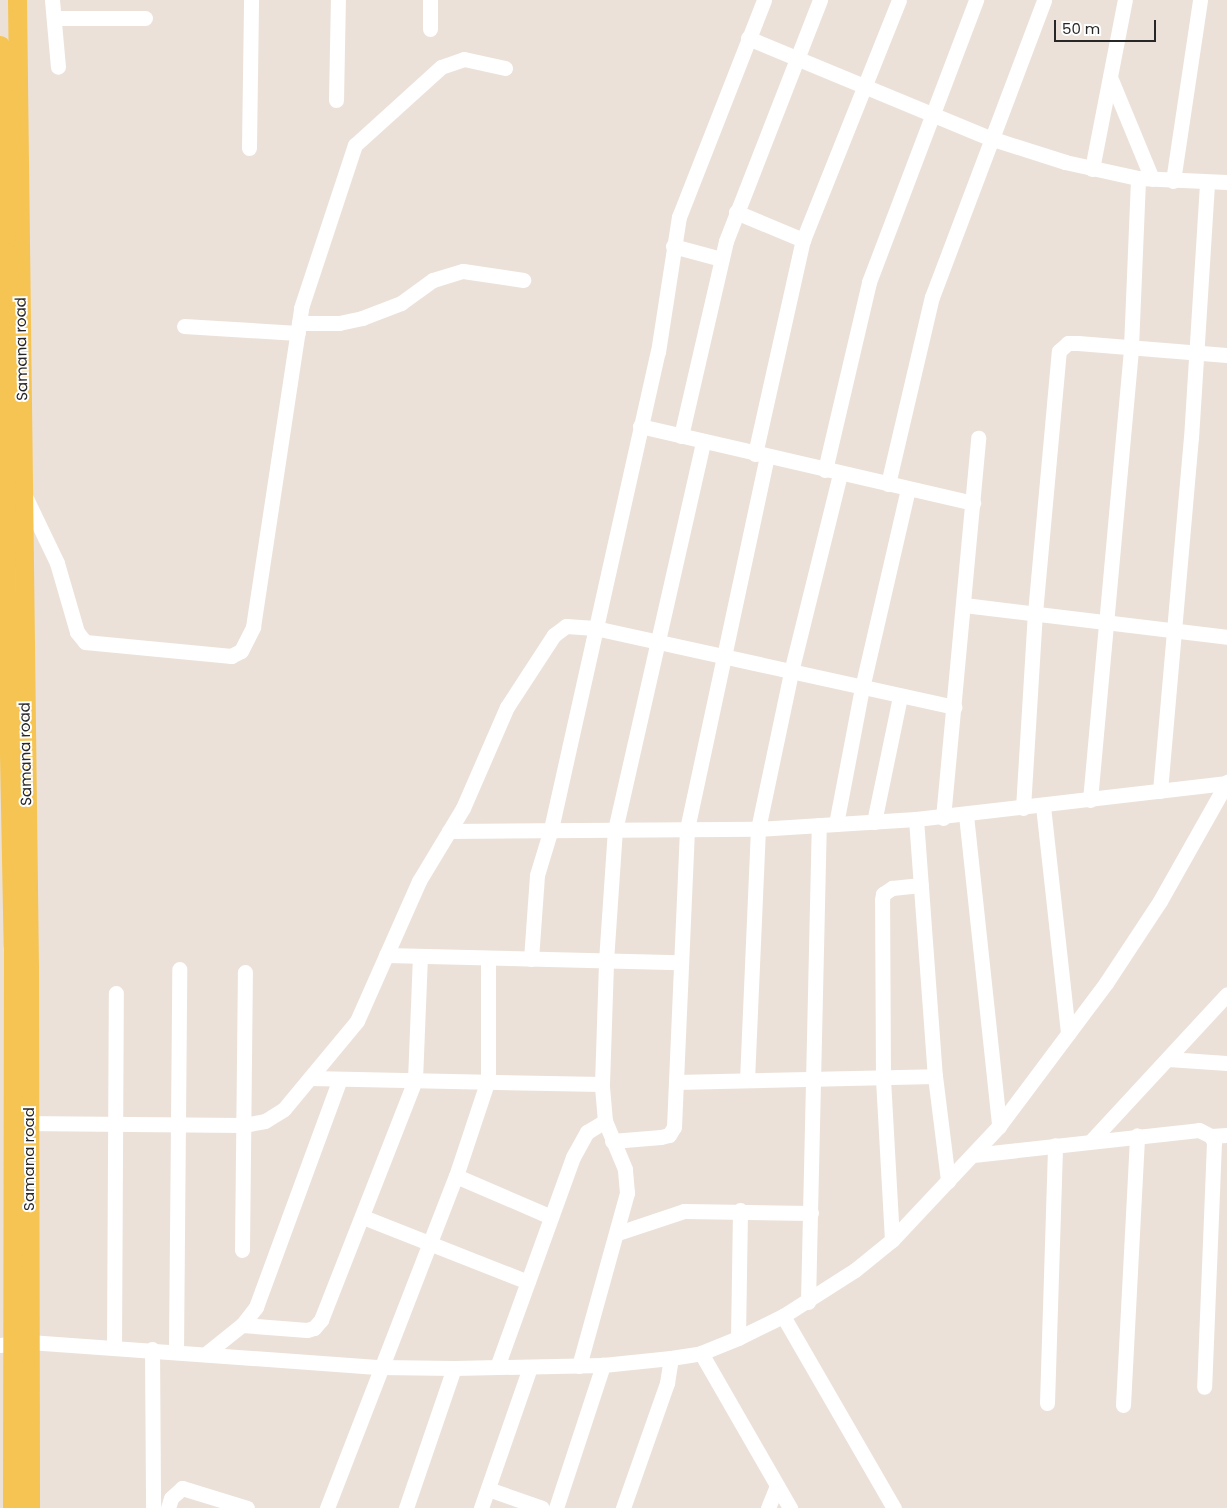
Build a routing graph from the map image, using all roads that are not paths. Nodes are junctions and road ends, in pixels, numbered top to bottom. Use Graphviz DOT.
graph roads {
  1 [pos="17,0"];
  2 [pos="52,0"];
  3 [pos="251,0"];
  4 [pos="338,0"];
  5 [pos="430,0"];
  6 [pos="764,0"];
  7 [pos="820,0"];
  8 [pos="899,0"];
  9 [pos="976,0"];
  10 [pos="1044,0"];
  11 [pos="1125,0"];
  12 [pos="1200,0"];
  13 [pos="54,18"];
  14 [pos="144,18"];
  15 [pos="430,29"];
  16 [pos="748,38"];
  17 [pos="0,45"];
  18 [pos="797,58"];
  19 [pos="58,67"];
  20 [pos="505,68"];
  21 [pos="1110,77"];
  22 [pos="866,87"];
  23 [pos="336,100"];
  24 [pos="932,114"];
  25 [pos="990,138"];
  26 [pos="250,148"];
  27 [pos="1092,169"];
  28 [pos="1145,179"];
  29 [pos="1173,181"];
  30 [pos="1227,182"];
  31 [pos="1207,184"];
  32 [pos="736,212"];
  33 [pos="2,218"];
  34 [pos="803,240"];
  35 [pos="673,246"];
  36 [pos="721,259"];
  37 [pos="523,280"];
  38 [pos="184,326"];
  39 [pos="298,328"];
  40 [pos="1131,347"];
  41 [pos="1197,352"];
  42 [pos="1227,355"];
  43 [pos="640,426"];
  44 [pos="681,436"];
  45 [pos="978,438"];
  46 [pos="703,442"];
  47 [pos="761,456"];
  48 [pos="825,470"];
  49 [pos="840,474"];
  50 [pos="888,484"];
  51 [pos="908,489"];
  52 [pos="22,490"];
  53 [pos="973,503"];
  54 [pos="964,605"];
  55 [pos="1035,613"];
  56 [pos="1108,621"];
  57 [pos="595,628"];
  58 [pos="1174,629"];
  59 [pos="1227,637"];
  60 [pos="656,642"];
  61 [pos="10,643"];
  62 [pos="723,658"];
  63 [pos="791,672"];
  64 [pos="862,688"];
  65 [pos="900,696"];
  66 [pos="954,707"];
  67 [pos="1227,783"];
  68 [pos="1160,791"];
  69 [pos="1090,800"];
  70 [pos="1043,806"];
  71 [pos="1023,808"];
  72 [pos="966,815"];
  73 [pos="943,818"];
  74 [pos="916,819"];
  75 [pos="874,822"];
  76 [pos="836,824"];
  77 [pos="819,825"];
  78 [pos="551,829"];
  79 [pos="687,829"];
  80 [pos="758,829"];
  81 [pos="615,830"];
  82 [pos="5,831"];
  83 [pos="449,832"];
  84 [pos="921,885"];
  85 [pos="386,954"];
  86 [pos="420,956"];
  87 [pos="488,958"];
  88 [pos="532,959"];
  89 [pos="606,961"];
  90 [pos="679,962"];
  91 [pos="21,968"];
  92 [pos="179,969"];
  93 [pos="245,972"];
  94 [pos="116,992"];
  95 [pos="1227,994"];
  96 [pos="1068,1034"];
  97 [pos="1168,1059"];
  98 [pos="1227,1063"];
  99 [pos="935,1076"];
  100 [pos="883,1077"];
  101 [pos="310,1078"];
  102 [pos="815,1078"];
  103 [pos="340,1079"];
  104 [pos="414,1080"];
  105 [pos="488,1080"];
  106 [pos="748,1080"];
  107 [pos="676,1082"];
  108 [pos="602,1084"];
  109 [pos="605,1121"];
  110 [pos="21,1123"];
  111 [pos="114,1123"];
  112 [pos="178,1124"];
  113 [pos="243,1125"];
  114 [pos="999,1126"];
  115 [pos="1138,1135"];
  116 [pos="1227,1135"];
  117 [pos="1211,1136"];
  118 [pos="612,1141"];
  119 [pos="1091,1141"];
  120 [pos="1055,1145"];
  121 [pos="973,1155"];
  122 [pos="456,1176"];
  123 [pos="6,1178"];
  124 [pos="948,1182"];
  125 [pos="740,1210"];
  126 [pos="811,1213"];
  127 [pos="363,1217"];
  128 [pos="551,1217"];
  129 [pos="618,1233"];
  130 [pos="892,1240"];
  131 [pos="430,1243"];
  132 [pos="242,1250"];
  133 [pos="528,1282"];
  134 [pos="808,1302"];
  135 [pos="783,1316"];
  136 [pos="242,1325"];
  137 [pos="738,1338"];
  138 [pos="13,1343"];
  139 [pos="114,1347"];
  140 [pos="152,1349"];
  141 [pos="176,1350"];
  142 [pos="208,1352"];
  143 [pos="701,1353"];
  144 [pos="671,1358"];
  145 [pos="603,1365"];
  146 [pos="579,1366"];
  147 [pos="380,1367"];
  148 [pos="530,1367"];
  149 [pos="454,1368"];
  150 [pos="497,1368"];
  151 [pos="1204,1387"];
  152 [pos="1047,1403"];
  153 [pos="1123,1405"];
  154 [pos="777,1486"];
  155 [pos="488,1489"];
  156 [pos="12,1508"];
  157 [pos="30,1508"];
  158 [pos="152,1508"];
  159 [pos="168,1508"];
  160 [pos="246,1508"];
  161 [pos="327,1508"];
  162 [pos="406,1508"];
  163 [pos="481,1508"];
  164 [pos="542,1508"];
  165 [pos="556,1508"];
  166 [pos="623,1508"];
  167 [pos="768,1508"];
  168 [pos="790,1508"];
  169 [pos="894,1508"];
  1 -- 52 [label="main road, Samana road"];
  2 -- 13 [label="street"];
  3 -- 26 [label="street"];
  4 -- 23 [label="street"];
  5 -- 15 [label="street"];
  6 -- 16 [label="street"];
  7 -- 18 [label="street"];
  8 -- 22 [label="street"];
  9 -- 24 [label="street"];
  10 -- 25 [label="street"];
  11 -- 21 [label="street"];
  12 -- 29 [label="street"];
  13 -- 14 [label="street"];
  13 -- 19 [label="street"];
  16 -- 18 [label="street"];
  16 -- 35 [label="street"];
  17 -- 33 [label="main road, Samana road"];
  18 -- 22 [label="street"];
  18 -- 32 [label="street"];
  20 -- 39 [label="street"];
  21 -- 27 [label="street"];
  21 -- 28 [label="street"];
  22 -- 24 [label="street"];
  22 -- 34 [label="street"];
  24 -- 25 [label="street"];
  24 -- 48 [label="street"];
  25 -- 27 [label="street"];
  25 -- 50 [label="street"];
  27 -- 28 [label="street"];
  28 -- 29 [label="street"];
  28 -- 40 [label="street"];
  29 -- 31 [label="street"];
  30 -- 31 [label="street"];
  31 -- 41 [label="street"];
  32 -- 34 [label="street"];
  32 -- 36 [label="street"];
  33 -- 61 [label="main road, Samana road"];
  34 -- 47 [label="street"];
  35 -- 36 [label="street"];
  35 -- 43 [label="street"];
  36 -- 44 [label="street"];
  37 -- 39 [label="street"];
  38 -- 39 [label="street"];
  39 -- 52 [label="street"];
  40 -- 41 [label="street"];
  40 -- 55 [label="street"];
  40 -- 56 [label="street"];
  41 -- 42 [label="street"];
  41 -- 58 [label="street"];
  43 -- 44 [label="street"];
  43 -- 57 [label="street"];
  44 -- 46 [label="street"];
  45 -- 53 [label="street"];
  46 -- 47 [label="street"];
  46 -- 60 [label="street"];
  47 -- 48 [label="street"];
  47 -- 62 [label="street"];
  48 -- 49 [label="street"];
  49 -- 50 [label="street"];
  49 -- 63 [label="street"];
  50 -- 51 [label="street"];
  51 -- 53 [label="street"];
  51 -- 64 [label="street"];
  52 -- 61 [label="main road, Samana road"];
  53 -- 54 [label="street"];
  54 -- 55 [label="street"];
  54 -- 66 [label="street"];
  55 -- 56 [label="street"];
  55 -- 71 [label="street"];
  56 -- 58 [label="street"];
  56 -- 69 [label="street"];
  57 -- 60 [label="street"];
  57 -- 78 [label="street"];
  57 -- 83 [label="street"];
  58 -- 59 [label="street"];
  58 -- 68 [label="street"];
  60 -- 62 [label="street"];
  60 -- 81 [label="street"];
  61 -- 82 [label="main road, Samana road"];
  61 -- 91 [label="main road, Samana road"];
  62 -- 63 [label="street"];
  62 -- 79 [label="street"];
  63 -- 64 [label="street"];
  63 -- 80 [label="street"];
  64 -- 65 [label="street"];
  64 -- 76 [label="street"];
  65 -- 66 [label="street"];
  65 -- 75 [label="street"];
  66 -- 73 [label="street"];
  67 -- 68 [label="street"];
  67 -- 96 [label="street"];
  68 -- 69 [label="street"];
  69 -- 70 [label="street"];
  70 -- 71 [label="street"];
  70 -- 96 [label="street"];
  71 -- 72 [label="street"];
  72 -- 73 [label="street"];
  72 -- 114 [label="street"];
  73 -- 74 [label="street"];
  74 -- 75 [label="street"];
  74 -- 84 [label="street"];
  75 -- 76 [label="street"];
  76 -- 77 [label="street"];
  77 -- 80 [label="street"];
  77 -- 102 [label="street"];
  78 -- 81 [label="street"];
  78 -- 83 [label="street"];
  78 -- 88 [label="street"];
  79 -- 80 [label="street"];
  79 -- 81 [label="street"];
  79 -- 90 [label="street"];
  80 -- 106 [label="street"];
  81 -- 89 [label="street"];
  82 -- 91 [label="main road, Samana road"];
  83 -- 85 [label="street"];
  84 -- 99 [label="street"];
  84 -- 100 [label="street"];
  85 -- 86 [label="street"];
  85 -- 101 [label="street"];
  86 -- 87 [label="street"];
  86 -- 104 [label="street"];
  87 -- 88 [label="street"];
  87 -- 105 [label="street"];
  88 -- 89 [label="street"];
  89 -- 90 [label="street"];
  89 -- 108 [label="street"];
  90 -- 107 [label="street"];
  91 -- 110 [label="main road, Samana road"];
  92 -- 112 [label="street"];
  93 -- 113 [label="street"];
  94 -- 111 [label="street"];
  95 -- 97 [label="street"];
  96 -- 114 [label="street"];
  97 -- 98 [label="street"];
  97 -- 119 [label="street"];
  99 -- 100 [label="street"];
  99 -- 124 [label="street"];
  100 -- 102 [label="street"];
  100 -- 130 [label="street"];
  101 -- 103 [label="street"];
  101 -- 113 [label="street"];
  102 -- 106 [label="street"];
  102 -- 126 [label="street"];
  103 -- 104 [label="street"];
  103 -- 136 [label="street"];
  104 -- 105 [label="street"];
  104 -- 127 [label="street"];
  105 -- 108 [label="street"];
  105 -- 122 [label="street"];
  106 -- 107 [label="street"];
  107 -- 118 [label="street"];
  108 -- 109 [label="street"];
  109 -- 118 [label="street"];
  109 -- 128 [label="street"];
  110 -- 111 [label="street"];
  110 -- 123 [label="main road, Samana road"];
  110 -- 138 [label="main road, Samana road"];
  111 -- 112 [label="street"];
  111 -- 139 [label="street"];
  112 -- 113 [label="street"];
  112 -- 141 [label="street"];
  113 -- 132 [label="street"];
  114 -- 121 [label="street"];
  115 -- 117 [label="street"];
  115 -- 119 [label="street"];
  115 -- 153 [label="street"];
  116 -- 117 [label="street"];
  117 -- 151 [label="street"];
  118 -- 129 [label="street"];
  119 -- 120 [label="street"];
  120 -- 121 [label="street"];
  120 -- 152 [label="street"];
  121 -- 124 [label="street"];
  122 -- 128 [label="street"];
  122 -- 131 [label="street"];
  123 -- 138 [label="main road, Samana road"];
  124 -- 130 [label="street"];
  125 -- 126 [label="street"];
  125 -- 129 [label="street"];
  125 -- 137 [label="street"];
  126 -- 134 [label="street"];
  127 -- 131 [label="street"];
  127 -- 136 [label="street"];
  128 -- 133 [label="street"];
  129 -- 146 [label="street"];
  130 -- 134 [label="street"];
  131 -- 133 [label="street"];
  131 -- 147 [label="street"];
  133 -- 150 [label="street"];
  134 -- 135 [label="street"];
  135 -- 137 [label="street"];
  135 -- 169 [label="street"];
  136 -- 142 [label="street"];
  137 -- 143 [label="street"];
  138 -- 139 [label="street"];
  138 -- 156 [label="main road, Samana road"];
  138 -- 157 [label="main road, Samana road"];
  139 -- 140 [label="street"];
  140 -- 141 [label="street"];
  140 -- 158 [label="street"];
  141 -- 142 [label="street"];
  142 -- 147 [label="street"];
  143 -- 144 [label="street"];
  143 -- 154 [label="street"];
  144 -- 145 [label="street"];
  144 -- 166 [label="street"];
  145 -- 146 [label="street"];
  145 -- 165 [label="street"];
  146 -- 148 [label="street"];
  147 -- 149 [label="street"];
  147 -- 161 [label="street"];
  148 -- 150 [label="street"];
  148 -- 155 [label="street"];
  149 -- 150 [label="street"];
  149 -- 162 [label="street"];
  154 -- 167 [label="street"];
  154 -- 168 [label="street"];
  155 -- 163 [label="street"];
  155 -- 164 [label="street"];
  159 -- 160 [label="street"];
}
